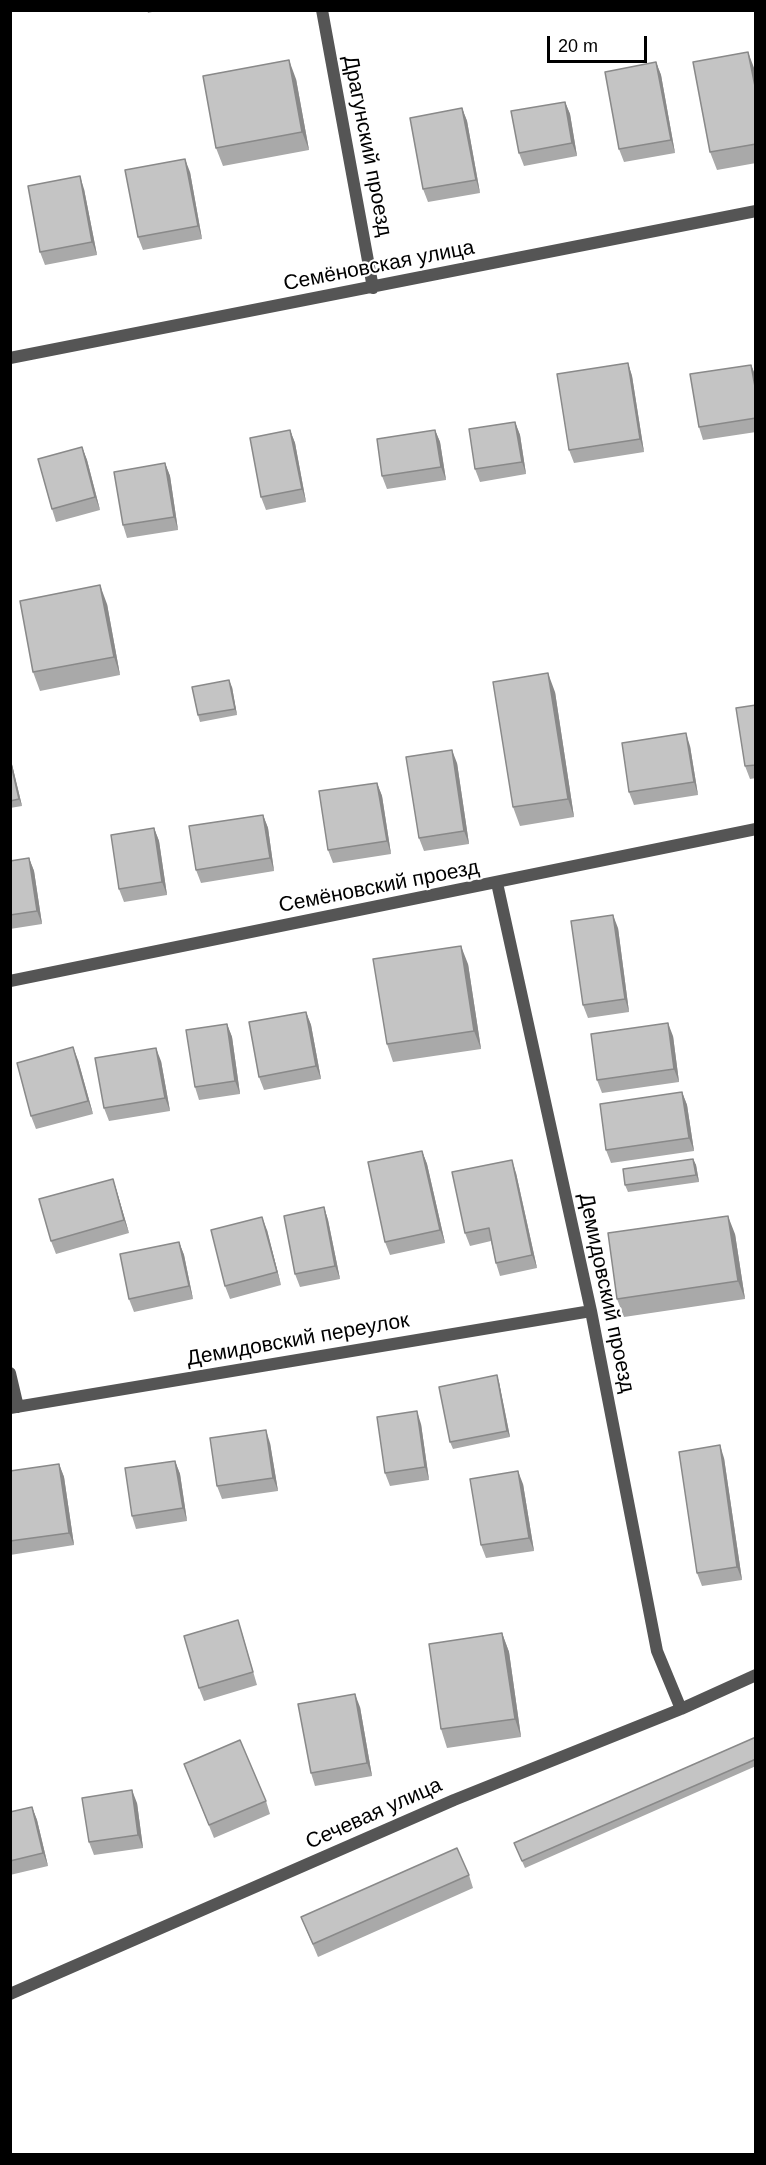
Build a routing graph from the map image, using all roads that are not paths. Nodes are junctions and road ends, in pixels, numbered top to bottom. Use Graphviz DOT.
graph roads {
  1 [pos="322,10"];
  2 [pos="756,211"];
  3 [pos="373,288"];
  4 [pos="10,358"];
  5 [pos="756,829"];
  6 [pos="497,883"];
  7 [pos="10,981"];
  8 [pos="591,1311"];
  9 [pos="10,1373"];
  10 [pos="14,1408"];
  11 [pos="756,1675"];
  12 [pos="681,1709"];
  13 [pos="10,1994"];
  1 -- 3 [label="street, Драгунский проезд"];
  2 -- 3 [label="street, Семёновская улица"];
  3 -- 4 [label="street, Семёновская улица"];
  5 -- 6 [label="street, Семёновский проезд"];
  6 -- 7 [label="street, Семёновский проезд"];
  6 -- 8 [label="street, Демидовский проезд"];
  8 -- 10 [label="street, Демидовский переулок"];
  8 -- 12 [label="street, Демидовский проезд"];
  9 -- 10 [label="street"];
  11 -- 12 [label="street, Сечевая улица"];
  12 -- 13 [label="street, Сечевая улица"];
}
